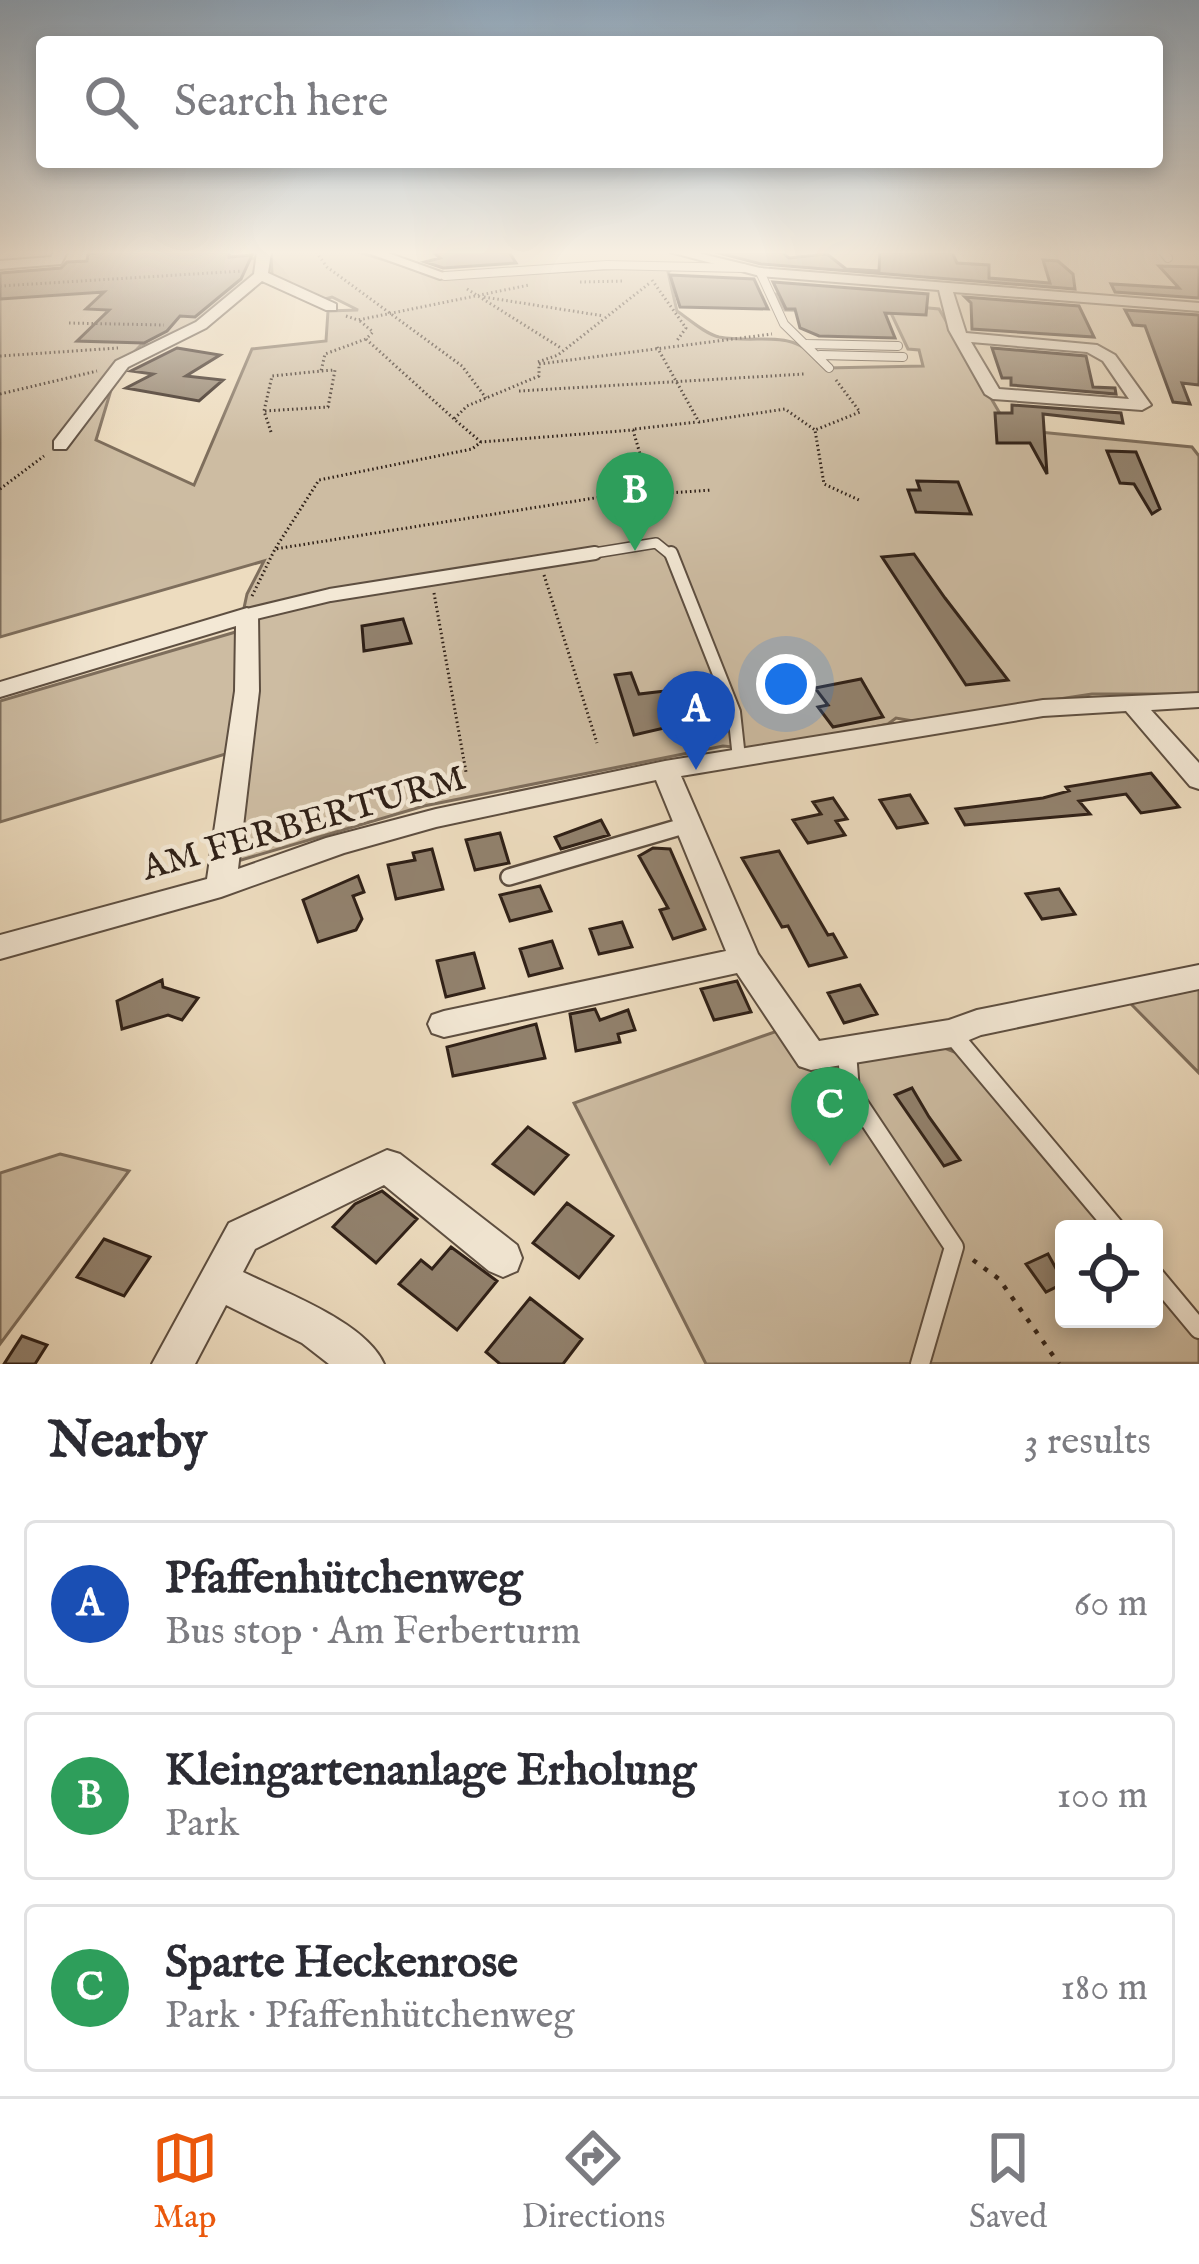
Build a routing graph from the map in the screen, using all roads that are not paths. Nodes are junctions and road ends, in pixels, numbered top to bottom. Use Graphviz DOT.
graph roads {
  1 [pos="211,316"];
  2 [pos="783,316"];
  3 [pos="949,316"];
  4 [pos="961,337"];
  5 [pos="805,344"];
  6 [pos="898,346"];
  7 [pos="820,355"];
  8 [pos="903,357"];
  9 [pos="829,368"];
  10 [pos="60,445"];
  11 [pos="247,615"];
  12 [pos="0,690"];
  13 [pos="1199,700"];
  14 [pos="1130,701"];
  15 [pos="739,758"];
  16 [pos="665,770"];
  17 [pos="1199,780"];
  18 [pos="688,824"];
  19 [pos="509,877"];
  20 [pos="221,886"];
  21 [pos="0,947"];
  22 [pos="745,959"];
  23 [pos="1199,977"];
  24 [pos="444,1024"];
  25 [pos="952,1033"];
  26 [pos="847,1051"];
  27 [pos="1108,1220"];
  28 [pos="503,1258"];
  29 [pos="218,1280"];
  30 [pos="1163,1286"];
  31 [pos="1199,1329"];
  32 [pos="173,1364"];
  33 [pos="363,1364"];
  34 [pos="920,1364"];
  1 -- 10 [label="street"];
  2 -- 5 [label="lane"];
  3 -- 4 [label="street"];
  4 -- 4 [label="street"];
  5 -- 6 [label="lane"];
  5 -- 7 [label="lane"];
  7 -- 8 [label="lane"];
  7 -- 9 [label="lane"];
  11 -- 12 [label="street"];
  11 -- 15 [label="lane"];
  11 -- 20 [label="street"];
  13 -- 14 [label="street, AM FERBERTURM"];
  14 -- 15 [label="street, AM FERBERTURM"];
  14 -- 17 [label="street"];
  15 -- 16 [label="street, AM FERBERTURM"];
  16 -- 18 [label="street"];
  16 -- 20 [label="street, AM FERBERTURM"];
  18 -- 19 [label="lane"];
  18 -- 22 [label="street"];
  20 -- 21 [label="street, AM FERBERTURM"];
  22 -- 24 [label="street"];
  22 -- 26 [label="street"];
  23 -- 25 [label="street"];
  25 -- 26 [label="street"];
  25 -- 27 [label="lane"];
  26 -- 34 [label="lane"];
  28 -- 29 [label="street"];
  29 -- 32 [label="street"];
  29 -- 33 [label="street"];
  30 -- 31 [label="lane"];
}
